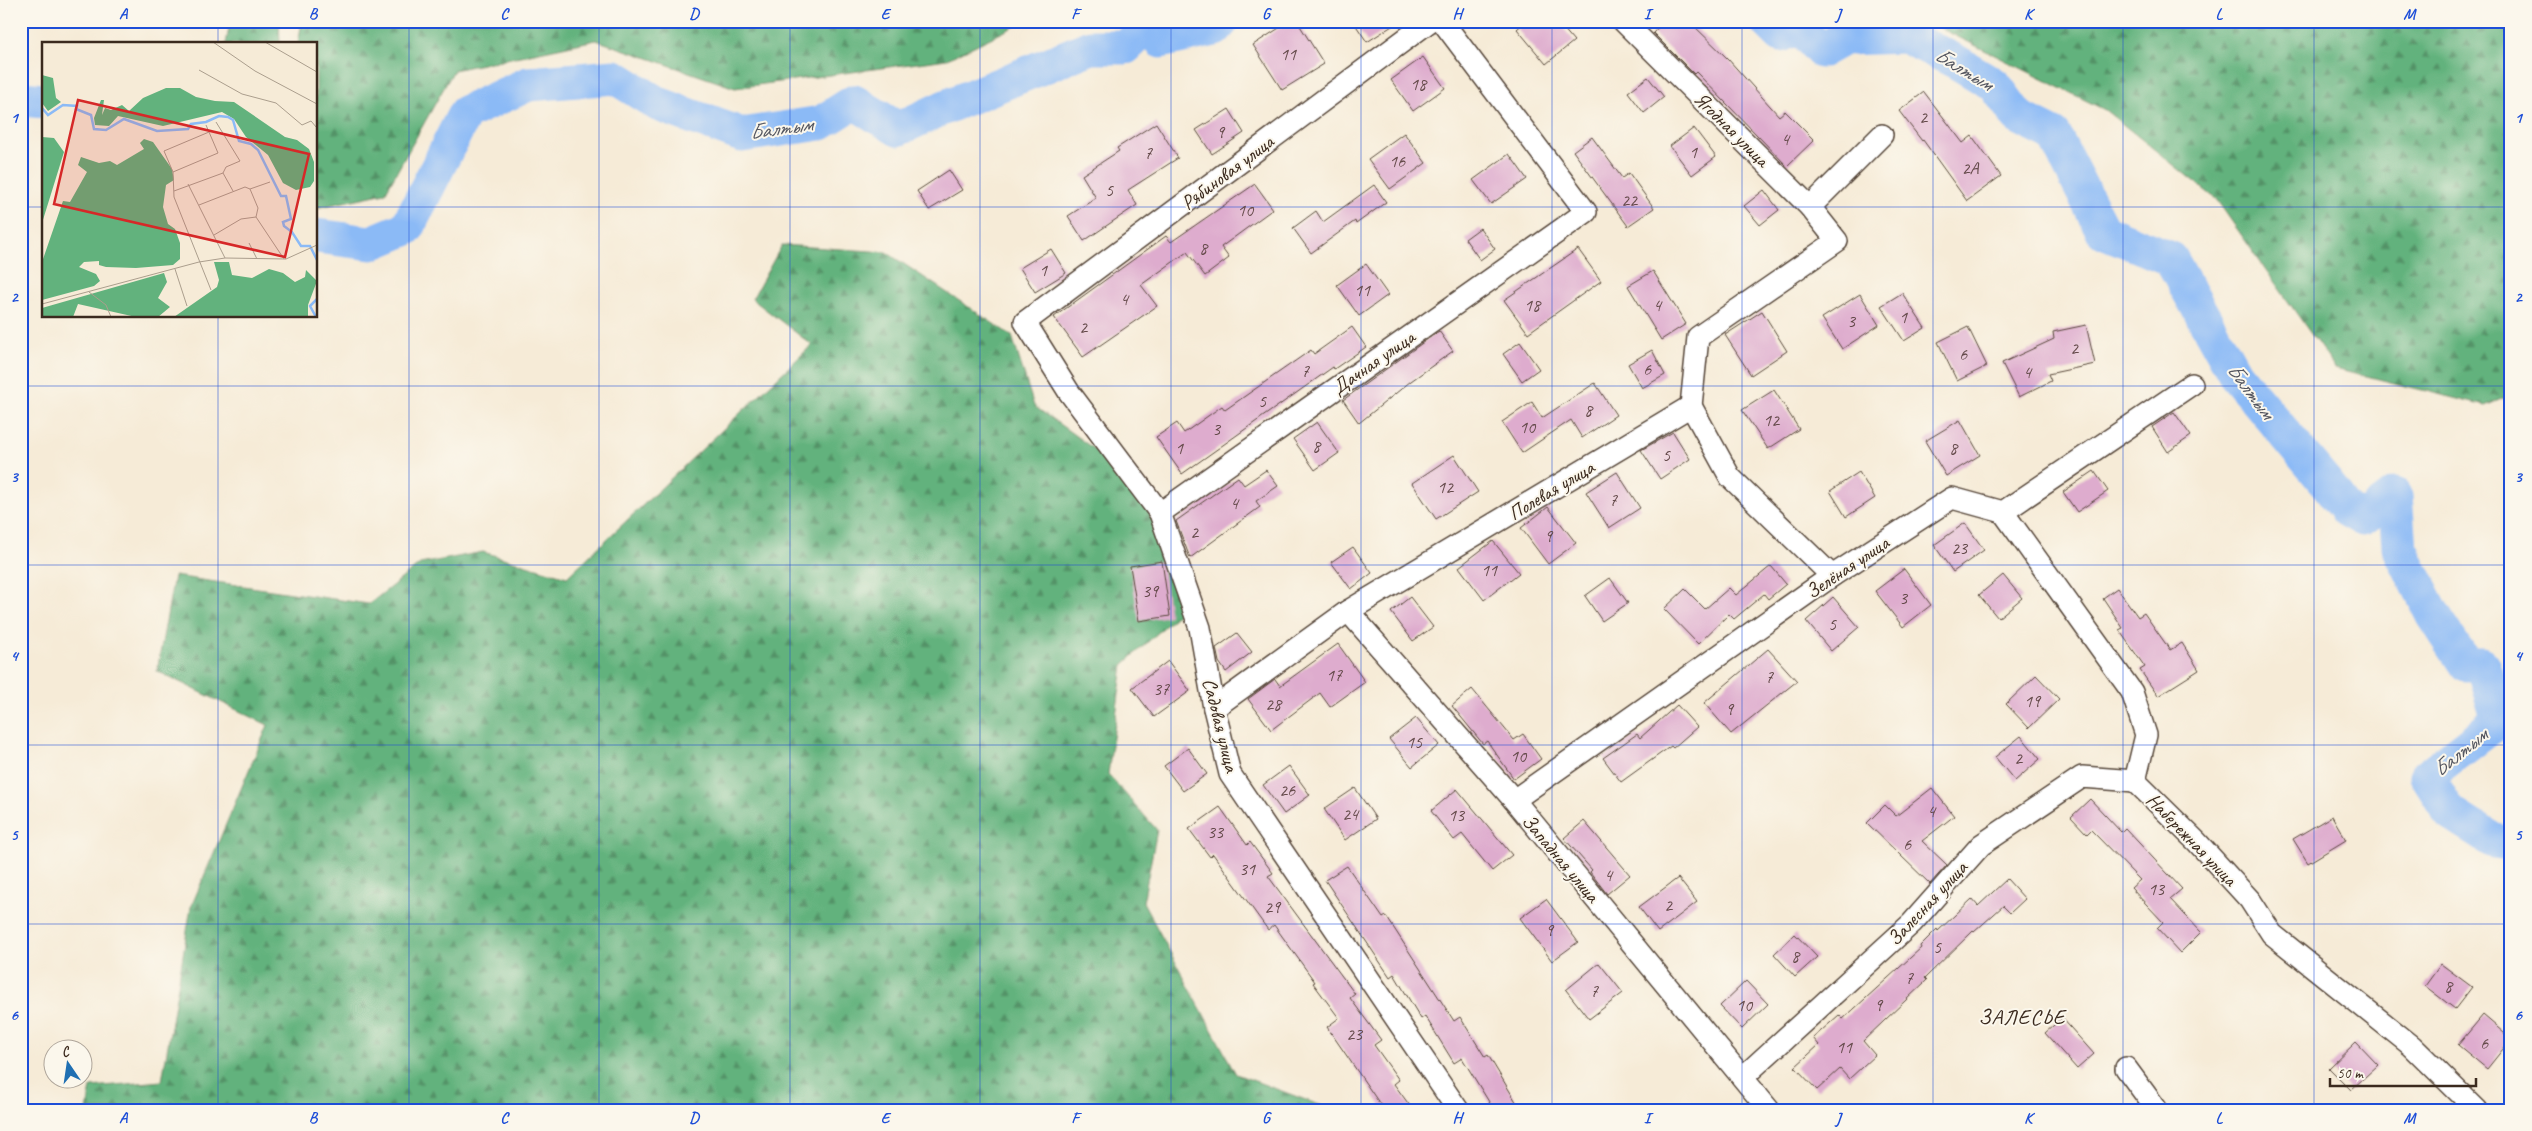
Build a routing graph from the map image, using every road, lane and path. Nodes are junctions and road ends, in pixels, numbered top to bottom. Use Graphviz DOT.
graph roads {
  1 [pos="1430,21"];
  2 [pos="1442,21"];
  3 [pos="1624,21"];
  4 [pos="1882,135"];
  5 [pos="1810,207"];
  6 [pos="1025,322"];
  7 [pos="2192,384"];
  8 [pos="1691,406"];
  9 [pos="2003,512"];
  10 [pos="1160,513"];
  11 [pos="1832,576"];
  12 [pos="1348,610"];
  13 [pos="1214,708"];
  14 [pos="2135,780"];
  15 [pos="1514,800"];
  16 [pos="2126,1068"];
  17 [pos="1743,1077"];
  18 [pos="1458,1110"];
  19 [pos="1769,1110"];
  20 [pos="2157,1110"];
  21 [pos="2477,1110"];
  1 -- 6 [label="street, Рябиновая улица"];
  2 -- 10 [label="street, Дачная улица"];
  3 -- 5 [label="street, Ягодная улица"];
  4 -- 5 [label="street"];
  5 -- 8 [label="street, Ягодная улица"];
  6 -- 10 [label="street, Садовая улица"];
  7 -- 9 [label="street"];
  8 -- 11 [label="street"];
  8 -- 12 [label="street, Полевая улица"];
  9 -- 11 [label="street, Зелёная улица"];
  9 -- 14 [label="street, Набережная улица"];
  10 -- 13 [label="street, Садовая улица"];
  11 -- 15 [label="street, Зелёная улица"];
  12 -- 13 [label="street, Полевая улица"];
  12 -- 15 [label="street, Западная улица"];
  13 -- 18 [label="street, Садовая улица"];
  14 -- 17 [label="street, Залесная улица"];
  14 -- 21 [label="street, Набережная улица"];
  15 -- 17 [label="street, Западная улица"];
  16 -- 20 [label="street"];
  17 -- 19 [label="street, Западная улица"];
}
